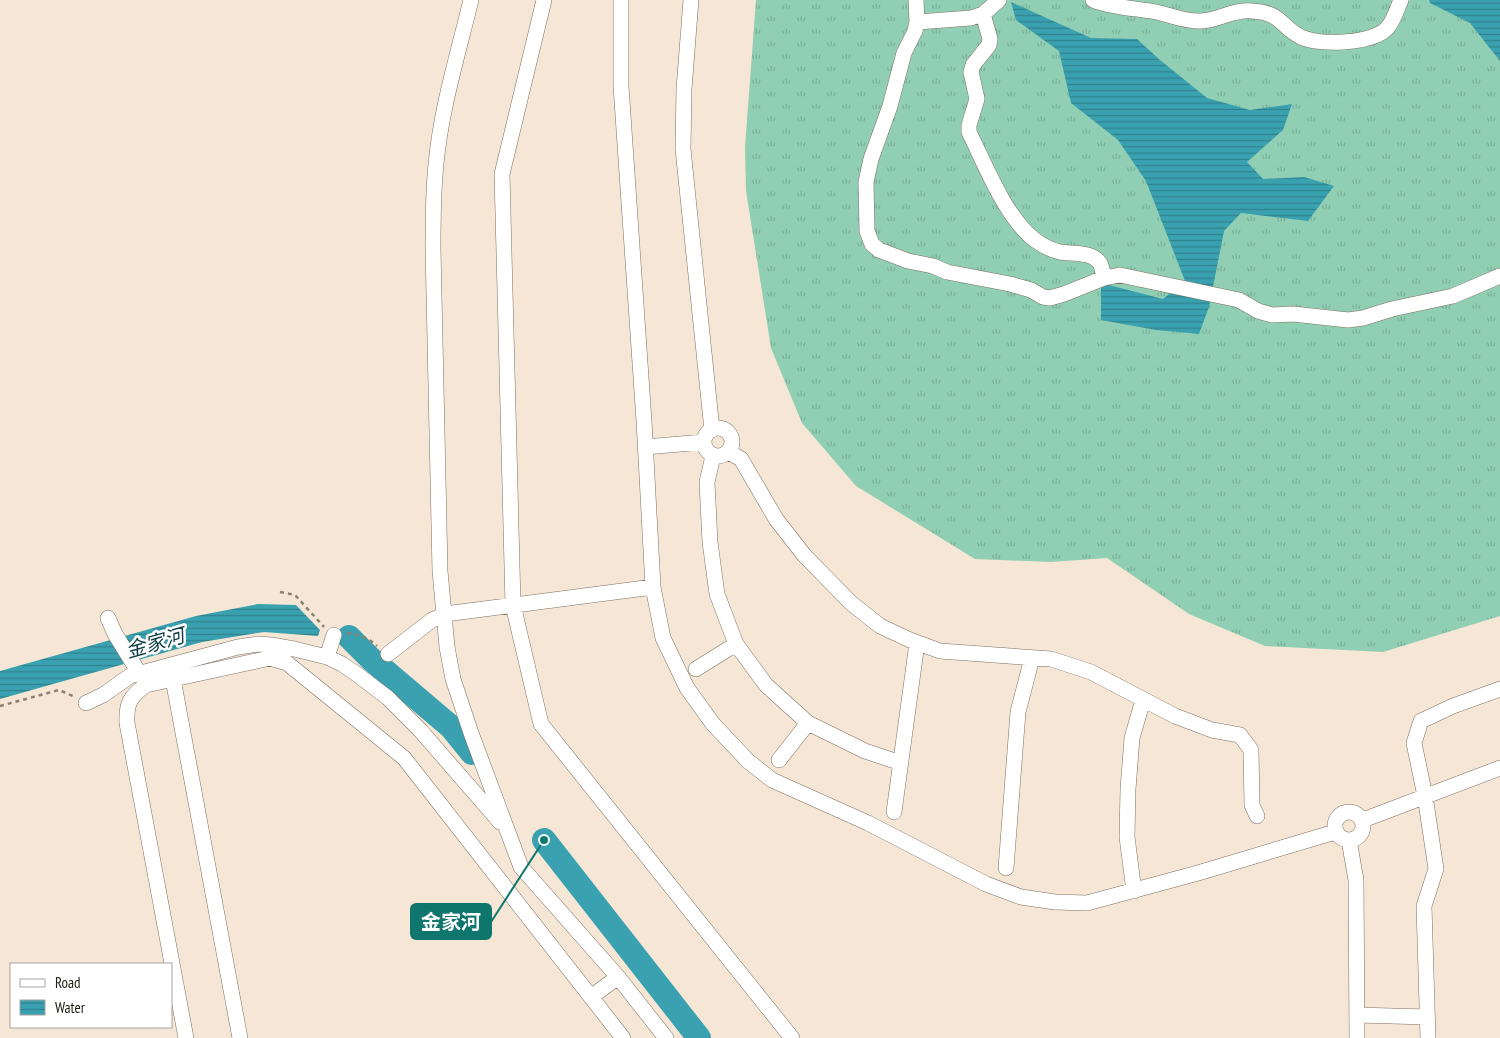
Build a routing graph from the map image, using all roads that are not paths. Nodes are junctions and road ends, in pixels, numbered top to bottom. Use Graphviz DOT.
graph roads {
  1 [pos="470,0"];
  2 [pos="544,0"];
  3 [pos="621,0"];
  4 [pos="691,0"];
  5 [pos="916,0"];
  6 [pos="999,0"];
  7 [pos="1093,0"];
  8 [pos="1401,0"];
  9 [pos="983,14"];
  10 [pos="918,22"];
  11 [pos="1500,276"];
  12 [pos="1104,278"];
  13 [pos="708,436"];
  14 [pos="645,447"];
  15 [pos="729,452"];
  16 [pos="713,456"];
  17 [pos="653,587"];
  18 [pos="514,604"];
  19 [pos="445,614"];
  20 [pos="108,618"];
  21 [pos="334,635"];
  22 [pos="917,643"];
  23 [pos="736,644"];
  24 [pos="388,654"];
  25 [pos="327,657"];
  26 [pos="1032,658"];
  27 [pos="136,668"];
  28 [pos="696,670"];
  29 [pos="173,679"];
  30 [pos="1500,689"];
  31 [pos="1143,700"];
  32 [pos="86,703"];
  33 [pos="808,723"];
  34 [pos="780,760"];
  35 [pos="901,763"];
  36 [pos="1500,768"];
  37 [pos="1425,796"];
  38 [pos="894,812"];
  39 [pos="1257,816"];
  40 [pos="1363,820"];
  41 [pos="506,829"];
  42 [pos="1335,832"];
  43 [pos="1349,840"];
  44 [pos="521,867"];
  45 [pos="1006,868"];
  46 [pos="502,882"];
  47 [pos="1134,891"];
  48 [pos="172,963"];
  49 [pos="172,963"];
  50 [pos="618,977"];
  51 [pos="591,997"];
  52 [pos="1357,1016"];
  53 [pos="1427,1017"];
  54 [pos="186,1038"];
  55 [pos="240,1038"];
  56 [pos="623,1038"];
  57 [pos="666,1038"];
  58 [pos="792,1038"];
  59 [pos="1357,1038"];
  60 [pos="1428,1038"];
  1 -- 19 [label="street"];
  2 -- 18 [label="street"];
  3 -- 14 [label="street"];
  4 -- 13 [label="street"];
  5 -- 10 [label="street"];
  6 -- 9 [label="street"];
  7 -- 8 [label="street"];
  9 -- 10 [label="street"];
  9 -- 12 [label="street"];
  10 -- 12 [label="street"];
  11 -- 12 [label="street"];
  13 -- 14 [label="street"];
  13 -- 15 [label="street"];
  13 -- 16 [label="street"];
  14 -- 17 [label="street"];
  15 -- 16 [label="street"];
  15 -- 22 [label="street"];
  16 -- 23 [label="street"];
  17 -- 18 [label="street"];
  17 -- 47 [label="street"];
  18 -- 19 [label="street"];
  18 -- 58 [label="street"];
  19 -- 24 [label="street"];
  19 -- 41 [label="street"];
  20 -- 27 [label="street"];
  21 -- 25 [label="street"];
  22 -- 26 [label="street"];
  22 -- 35 [label="street"];
  23 -- 28 [label="street"];
  23 -- 33 [label="street"];
  25 -- 27 [label="street"];
  25 -- 41 [label="street"];
  26 -- 31 [label="street"];
  26 -- 45 [label="street"];
  27 -- 32 [label="street"];
  29 -- 46 [label="street"];
  29 -- 48 [label="street"];
  29 -- 55 [label="street"];
  30 -- 37 [label="street"];
  31 -- 39 [label="street"];
  31 -- 47 [label="street"];
  33 -- 34 [label="street"];
  33 -- 35 [label="street"];
  35 -- 38 [label="street"];
  36 -- 37 [label="street"];
  37 -- 40 [label="street"];
  37 -- 53 [label="street"];
  40 -- 42 [label="street"];
  40 -- 43 [label="street"];
  41 -- 44 [label="street"];
  42 -- 43 [label="street"];
  42 -- 47 [label="street"];
  43 -- 52 [label="street"];
  44 -- 46 [label="street"];
  44 -- 50 [label="street"];
  46 -- 51 [label="street"];
  49 -- 54 [label="street"];
  50 -- 51 [label="street"];
  50 -- 57 [label="street"];
  51 -- 56 [label="street"];
  52 -- 53 [label="street"];
  52 -- 59 [label="street"];
  53 -- 60 [label="street"];
}
